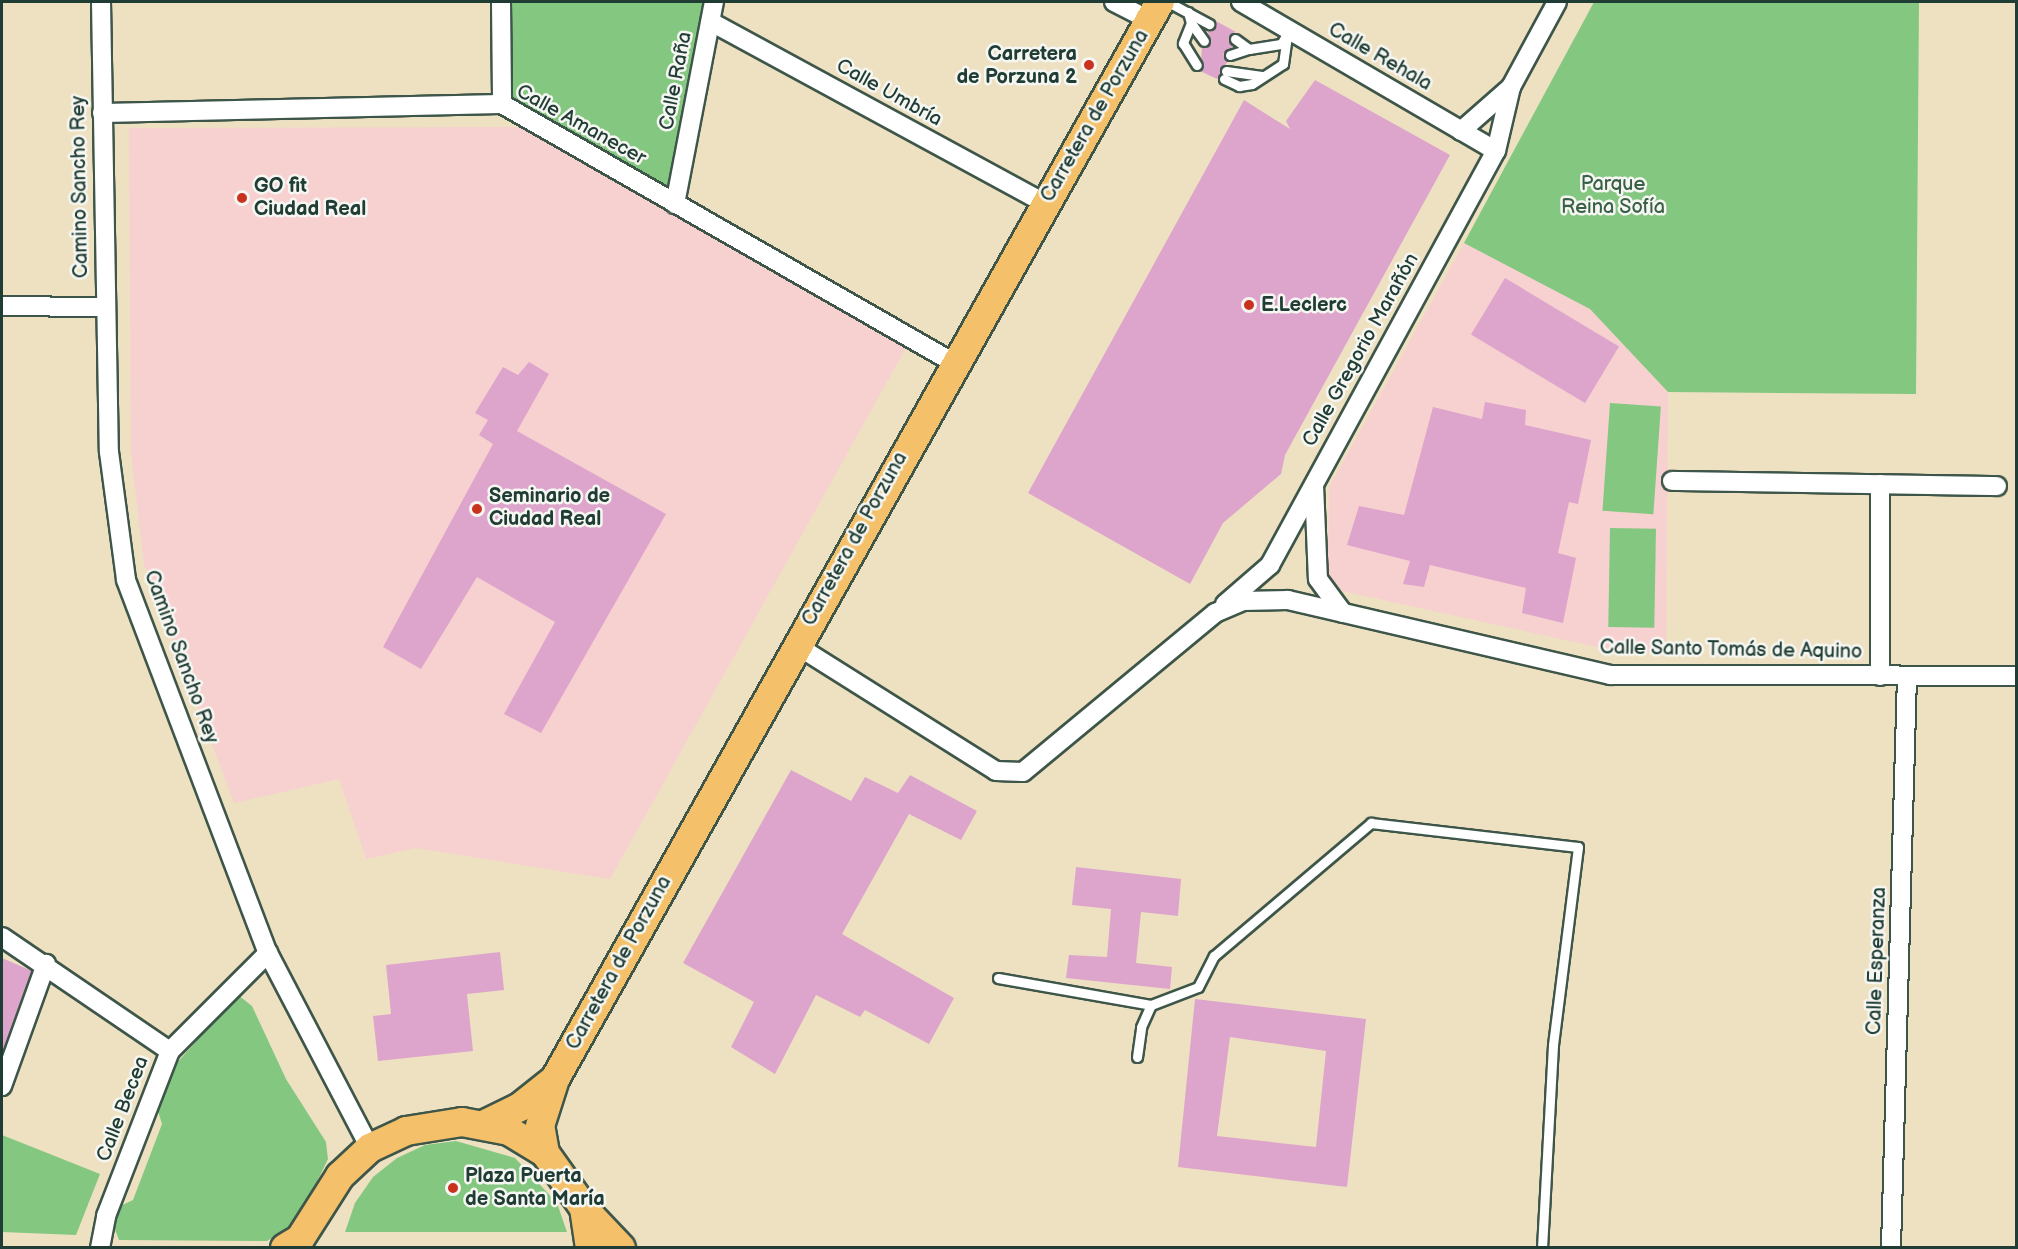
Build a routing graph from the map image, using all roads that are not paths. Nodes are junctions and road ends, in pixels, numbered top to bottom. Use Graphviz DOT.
graph roads {
  1 [pos="101,2"];
  2 [pos="501,2"];
  3 [pos="714,2"];
  4 [pos="1114,2"];
  5 [pos="1241,2"];
  6 [pos="1557,2"];
  7 [pos="1159,8"];
  8 [pos="1188,12"];
  9 [pos="711,22"];
  10 [pos="1191,23"];
  11 [pos="1209,24"];
  12 [pos="1286,31"];
  13 [pos="1235,39"];
  14 [pos="1204,41"];
  15 [pos="1249,49"];
  16 [pos="1230,55"];
  17 [pos="1196,59"];
  18 [pos="1225,75"];
  19 [pos="1510,87"];
  20 [pos="502,104"];
  21 [pos="102,113"];
  22 [pos="1461,131"];
  23 [pos="1496,151"];
  24 [pos="1045,203"];
  25 [pos="675,204"];
  26 [pos="2,306"];
  27 [pos="104,307"];
  28 [pos="954,363"];
  29 [pos="1672,481"];
  30 [pos="1880,484"];
  31 [pos="1314,485"];
  32 [pos="1997,486"];
  33 [pos="1215,613"];
  34 [pos="1342,613"];
  35 [pos="796,645"];
  36 [pos="1880,676"];
  37 [pos="1907,676"];
  38 [pos="2016,676"];
  39 [pos="2,938"];
  40 [pos="268,953"];
  41 [pos="46,964"];
  42 [pos="998,978"];
  43 [pos="1151,1005"];
  44 [pos="170,1052"];
  45 [pos="1137,1057"];
  46 [pos="555,1078"];
  47 [pos="2,1086"];
  48 [pos="483,1125"];
  49 [pos="370,1148"];
  50 [pos="545,1153"];
  51 [pos="329,1195"];
  52 [pos="584,1208"];
  53 [pos="100,1248"];
  54 [pos="285,1248"];
  55 [pos="322,1248"];
  56 [pos="590,1248"];
  57 [pos="621,1248"];
  58 [pos="1542,1248"];
  59 [pos="1891,1248"];
  1 -- 21 [label="street, Camino Sancho Rey"];
  2 -- 20 [label="street"];
  3 -- 9 [label="street, Calle Raña"];
  4 -- 7 [label="street"];
  5 -- 12 [label="street, Calle Rehala"];
  6 -- 19 [label="street, Calle Gregorio Marañón"];
  7 -- 8 [label="lane"];
  7 -- 24 [label="main road, Carretera de Porzuna"];
  8 -- 10 [label="lane"];
  8 -- 11 [label="lane"];
  9 -- 24 [label="street, Calle Umbría"];
  9 -- 25 [label="street, Calle Raña"];
  10 -- 14 [label="lane"];
  10 -- 17 [label="lane"];
  12 -- 15 [label="lane"];
  12 -- 18 [label="lane"];
  12 -- 22 [label="street, Calle Rehala"];
  13 -- 15 [label="lane"];
  15 -- 16 [label="lane"];
  19 -- 22 [label="street, Calle Gregorio Marañón"];
  19 -- 23 [label="street, Calle Gregorio Marañón"];
  20 -- 21 [label="street, Calle Amanecer"];
  20 -- 25 [label="street, Calle Amanecer"];
  21 -- 27 [label="street, Camino Sancho Rey"];
  22 -- 23 [label="street, Calle Rehala"];
  23 -- 31 [label="street, Calle Gregorio Marañón"];
  24 -- 28 [label="main road, Carretera de Porzuna"];
  25 -- 28 [label="street, Calle Amanecer"];
  26 -- 27 [label="street"];
  27 -- 40 [label="street, Camino Sancho Rey"];
  28 -- 35 [label="main road, Carretera de Porzuna"];
  29 -- 30 [label="street"];
  30 -- 32 [label="street"];
  30 -- 36 [label="street"];
  31 -- 33 [label="street, Calle Gregorio Marañón"];
  31 -- 34 [label="street"];
  33 -- 34 [label="street, Calle Santo Tomás de Aquino"];
  33 -- 35 [label="street, Calle Santo Tomás de Aquino"];
  34 -- 36 [label="street, Calle Santo Tomás de Aquino"];
  35 -- 46 [label="main road, Carretera de Porzuna"];
  36 -- 37 [label="street, Calle Santo Tomás de Aquino"];
  37 -- 38 [label="street, Calle Santo Tomás de Aquino"];
  37 -- 59 [label="street, Calle Esperanza"];
  39 -- 41 [label="street"];
  40 -- 44 [label="street, Calle Becea"];
  40 -- 49 [label="street, Camino Sancho Rey"];
  41 -- 44 [label="street"];
  41 -- 47 [label="street"];
  42 -- 43 [label="lane"];
  43 -- 45 [label="lane"];
  43 -- 58 [label="lane"];
  44 -- 53 [label="street, Calle Becea"];
  46 -- 48 [label="main road"];
  46 -- 50 [label="main road"];
  48 -- 49 [label="main road"];
  48 -- 50 [label="main road"];
  49 -- 51 [label="main road"];
  50 -- 52 [label="main road"];
  51 -- 54 [label="main road"];
  51 -- 55 [label="main road"];
  52 -- 56 [label="main road"];
  52 -- 57 [label="main road"];
}
